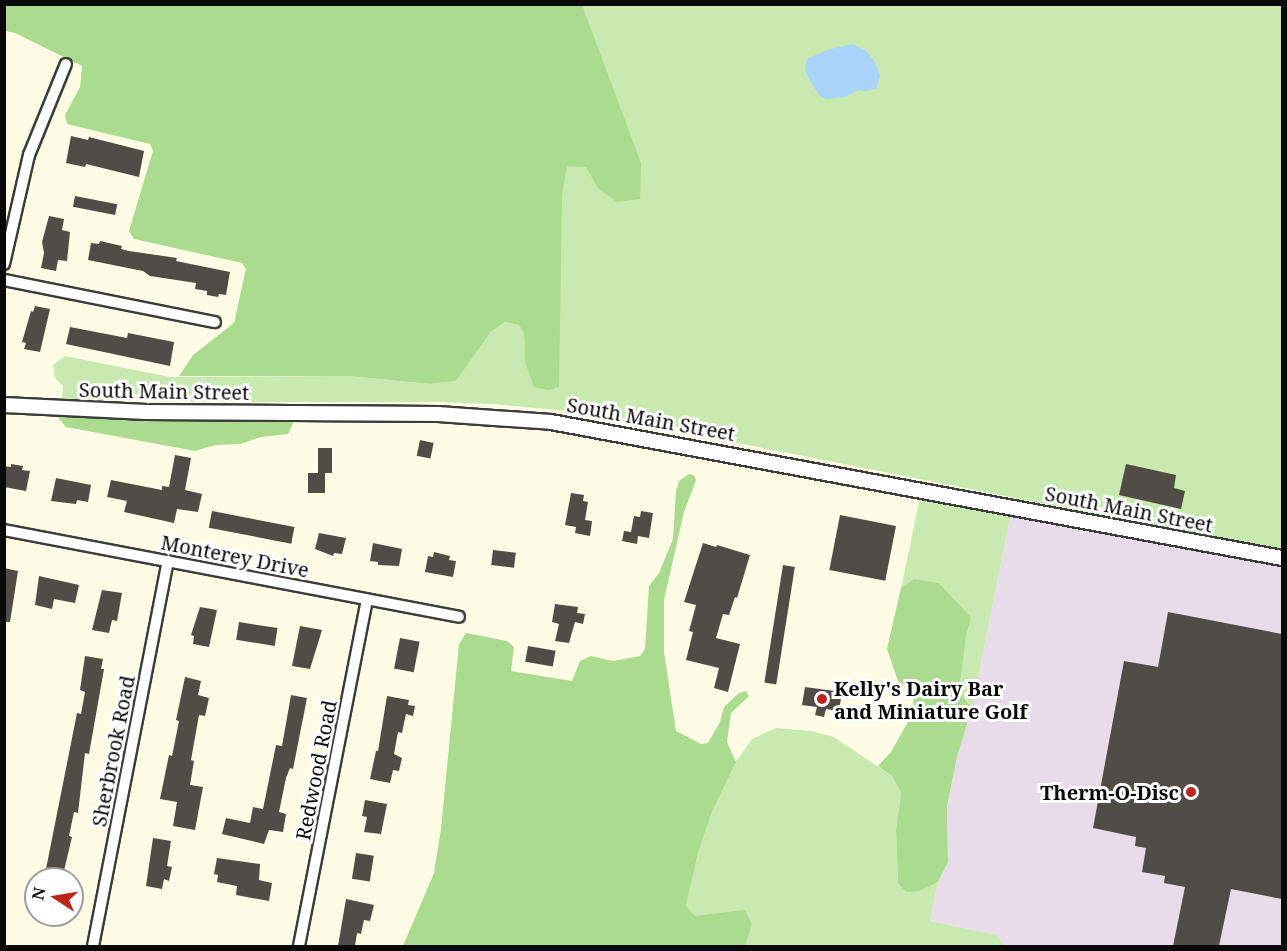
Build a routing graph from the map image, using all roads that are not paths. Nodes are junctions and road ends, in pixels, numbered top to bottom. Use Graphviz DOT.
graph roads {
  1 [pos="66,64"];
  2 [pos="4,264"];
  3 [pos="4,280"];
  4 [pos="215,322"];
  5 [pos="4,405"];
  6 [pos="4,530"];
  7 [pos="1282,558"];
  8 [pos="168,561"];
  9 [pos="367,600"];
  10 [pos="459,617"];
  11 [pos="93,946"];
  12 [pos="299,946"];
  1 -- 2 [label="street"];
  3 -- 4 [label="street"];
  5 -- 7 [label="street, South Main Street"];
  6 -- 8 [label="street, Monterey Drive"];
  8 -- 9 [label="street, Monterey Drive"];
  8 -- 11 [label="street, Sherbrook Road"];
  9 -- 10 [label="street, Monterey Drive"];
  9 -- 12 [label="street, Redwood Road"];
}
